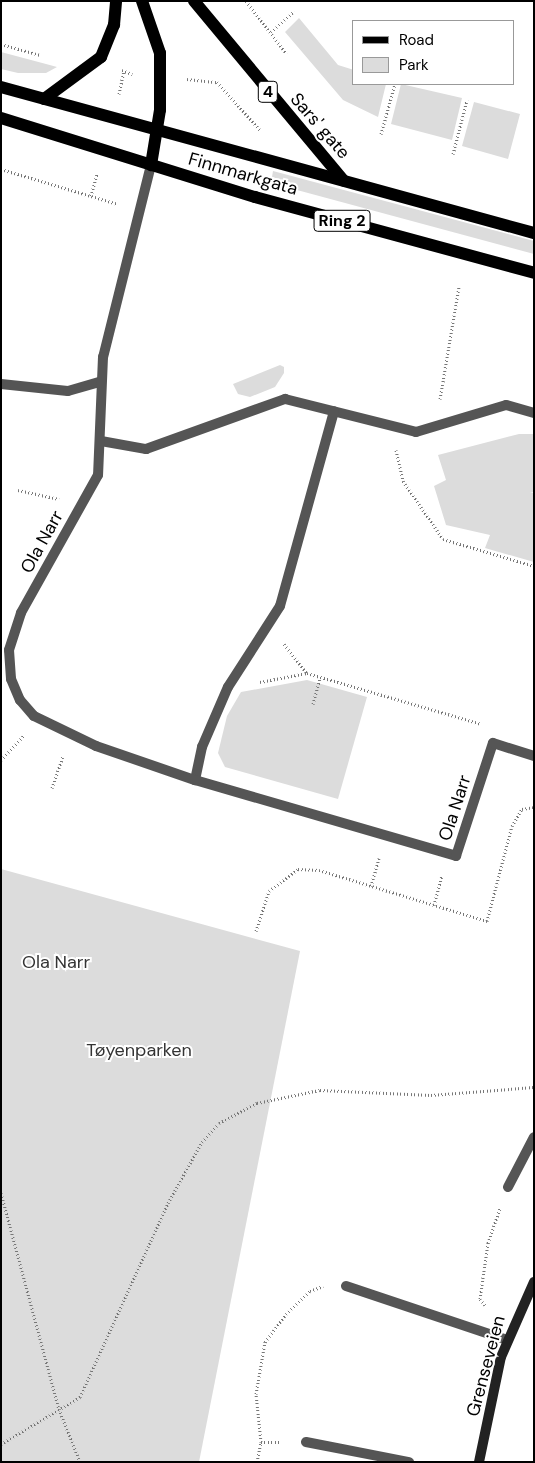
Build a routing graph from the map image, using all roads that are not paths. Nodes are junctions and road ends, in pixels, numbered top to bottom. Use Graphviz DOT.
graph roads {
  1 [pos="116,1"];
  2 [pos="142,1"];
  3 [pos="194,1"];
  4 [pos="1,87"];
  5 [pos="44,99"];
  6 [pos="1,118"];
  7 [pos="158,130"];
  8 [pos="151,165"];
  9 [pos="344,181"];
  10 [pos="534,233"];
  11 [pos="534,273"];
  12 [pos="99,382"];
  13 [pos="1,384"];
  14 [pos="334,411"];
  15 [pos="534,413"];
  16 [pos="101,441"];
  17 [pos="534,756"];
  18 [pos="195,780"];
  19 [pos="534,1138"];
  20 [pos="508,1187"];
  21 [pos="534,1282"];
  22 [pos="346,1286"];
  23 [pos="507,1340"];
  24 [pos="306,1442"];
  25 [pos="408,1462"];
  26 [pos="479,1462"];
  1 -- 5 [label="main road"];
  2 -- 7 [label="main road"];
  3 -- 9 [label="main road, Sars' gate / 4"];
  4 -- 5 [label="main road, Finnmarkgata / Ring 2"];
  5 -- 7 [label="main road, Finnmarkgata / Ring 2"];
  6 -- 8 [label="main road, Finnmarkgata / Ring 2"];
  7 -- 8 [label="main road"];
  7 -- 9 [label="main road, Finnmarkgata / Ring 2"];
  8 -- 11 [label="main road, Finnmarkgata / Ring 2"];
  8 -- 12 [label="street, Ola Narr"];
  9 -- 10 [label="main road, Finnmarkgata / Ring 2"];
  12 -- 13 [label="street"];
  12 -- 16 [label="street, Ola Narr"];
  14 -- 15 [label="street"];
  14 -- 16 [label="street"];
  14 -- 18 [label="street"];
  16 -- 18 [label="street, Ola Narr"];
  17 -- 18 [label="street, Ola Narr"];
  19 -- 20 [label="street"];
  21 -- 23 [label="main road, Grenseveien"];
  22 -- 23 [label="street"];
  23 -- 26 [label="main road, Grenseveien"];
  24 -- 25 [label="street"];
}
